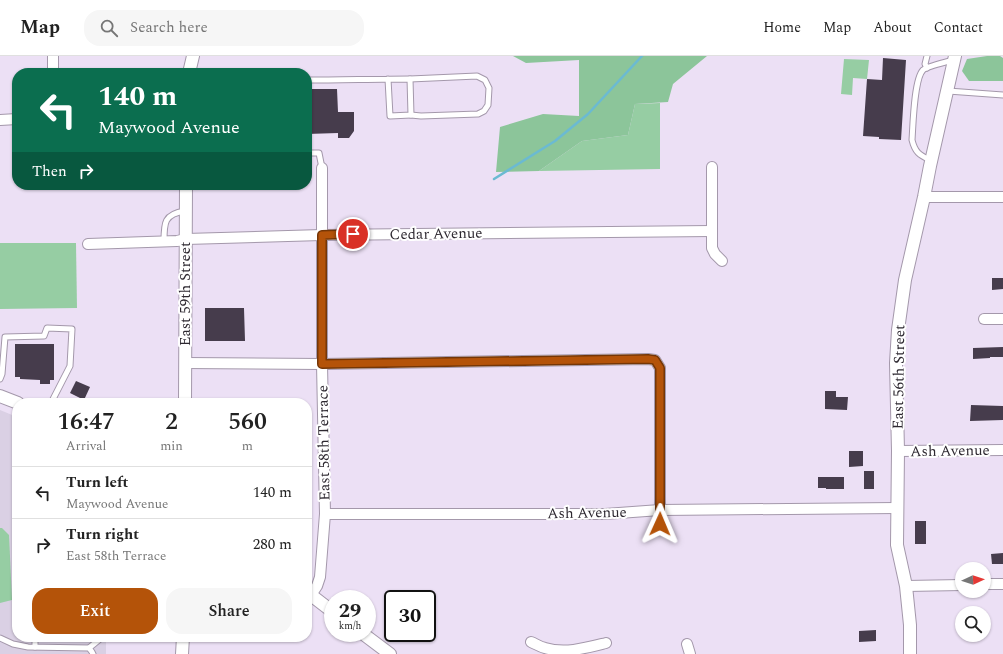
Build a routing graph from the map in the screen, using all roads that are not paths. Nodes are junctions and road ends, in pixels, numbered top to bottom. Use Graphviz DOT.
graph roads {
  1 [pos="53,56"];
  2 [pos="193,56"];
  3 [pos="927,56"];
  4 [pos="954,58"];
  5 [pos="53,68"];
  6 [pos="190,68"];
  7 [pos="927,68"];
  8 [pos="388,79"];
  9 [pos="410,79"];
  10 [pos="312,80"];
  11 [pos="947,91"];
  12 [pos="1003,95"];
  13 [pos="411,115"];
  14 [pos="12,119"];
  15 [pos="0,120"];
  16 [pos="312,153"];
  17 [pos="931,160"];
  18 [pos="712,167"];
  19 [pos="322,168"];
  20 [pos="186,190"];
  21 [pos="924,197"];
  22 [pos="1003,197"];
  23 [pos="186,211"];
  24 [pos="712,231"];
  25 [pos="322,235"];
  26 [pos="186,239"];
  27 [pos="164,241"];
  28 [pos="88,244"];
  29 [pos="722,261"];
  30 [pos="984,319"];
  31 [pos="1003,319"];
  32 [pos="185,363"];
  33 [pos="322,364"];
  34 [pos="0,379"];
  35 [pos="0,396"];
  36 [pos="54,398"];
  37 [pos="185,398"];
  38 [pos="12,401"];
  39 [pos="1003,450"];
  40 [pos="898,451"];
  41 [pos="897,508"];
  42 [pos="660,510"];
  43 [pos="325,514"];
  44 [pos="660,524"];
  45 [pos="991,584"];
  46 [pos="1003,584"];
  47 [pos="955,585"];
  48 [pos="906,586"];
  49 [pos="312,591"];
  50 [pos="312,596"];
  51 [pos="324,605"];
  52 [pos="0,638"];
  53 [pos="34,642"];
  54 [pos="96,642"];
  55 [pos="183,642"];
  56 [pos="374,642"];
  57 [pos="531,642"];
  58 [pos="34,647"];
  59 [pos="89,648"];
  60 [pos="92,654"];
  61 [pos="182,654"];
  62 [pos="390,654"];
  63 [pos="600,654"];
  64 [pos="910,654"];
  1 -- 5 [label="street"];
  2 -- 6 [label="street"];
  3 -- 7 [label="lane"];
  4 -- 7 [label="lane"];
  4 -- 11 [label="street, East 56th Street"];
  7 -- 17 [label="lane"];
  8 -- 9 [label="lane"];
  8 -- 10 [label="lane"];
  8 -- 13 [label="lane"];
  9 -- 13 [label="lane"];
  9 -- 13 [label="lane"];
  11 -- 12 [label="lane"];
  11 -- 17 [label="street, East 56th Street"];
  14 -- 15 [label="street"];
  16 -- 19 [label="lane"];
  17 -- 21 [label="street, East 56th Street"];
  18 -- 24 [label="street"];
  19 -- 25 [label="street, East 58th Terrace"];
  20 -- 23 [label="street, East 59th Street"];
  21 -- 22 [label="street"];
  21 -- 40 [label="street, East 56th Street"];
  23 -- 26 [label="street, East 59th Street"];
  23 -- 27 [label="lane"];
  24 -- 25 [label="street, Cedar Avenue"];
  24 -- 29 [label="street"];
  25 -- 26 [label="street, Cedar Avenue"];
  25 -- 33 [label="street, East 58th Terrace"];
  26 -- 27 [label="street, Cedar Avenue"];
  26 -- 32 [label="street, East 59th Street"];
  27 -- 28 [label="street, Cedar Avenue"];
  30 -- 31 [label="street"];
  32 -- 33 [label="street"];
  32 -- 37 [label="street, East 59th Street"];
  33 -- 42 [label="street"];
  33 -- 43 [label="street, East 58th Terrace"];
  34 -- 36 [label="lane"];
  35 -- 38 [label="street"];
  39 -- 40 [label="street, Ash Avenue"];
  40 -- 41 [label="street, East 56th Street"];
  41 -- 42 [label="street, Ash Avenue"];
  41 -- 48 [label="street, East 56th Street"];
  42 -- 43 [label="street, Ash Avenue"];
  42 -- 44 [label="street"];
  43 -- 49 [label="street, East 58th Terrace"];
  45 -- 46 [label="street"];
  47 -- 48 [label="street"];
  48 -- 64 [label="street, East 56th Street"];
  50 -- 51 [label="street"];
  52 -- 58 [label="lane"];
  53 -- 58 [label="lane"];
  54 -- 59 [label="lane"];
  55 -- 61 [label="street"];
  56 -- 62 [label="street"];
  57 -- 63 [label="street"];
  58 -- 59 [label="lane"];
  59 -- 60 [label="lane"];
}
